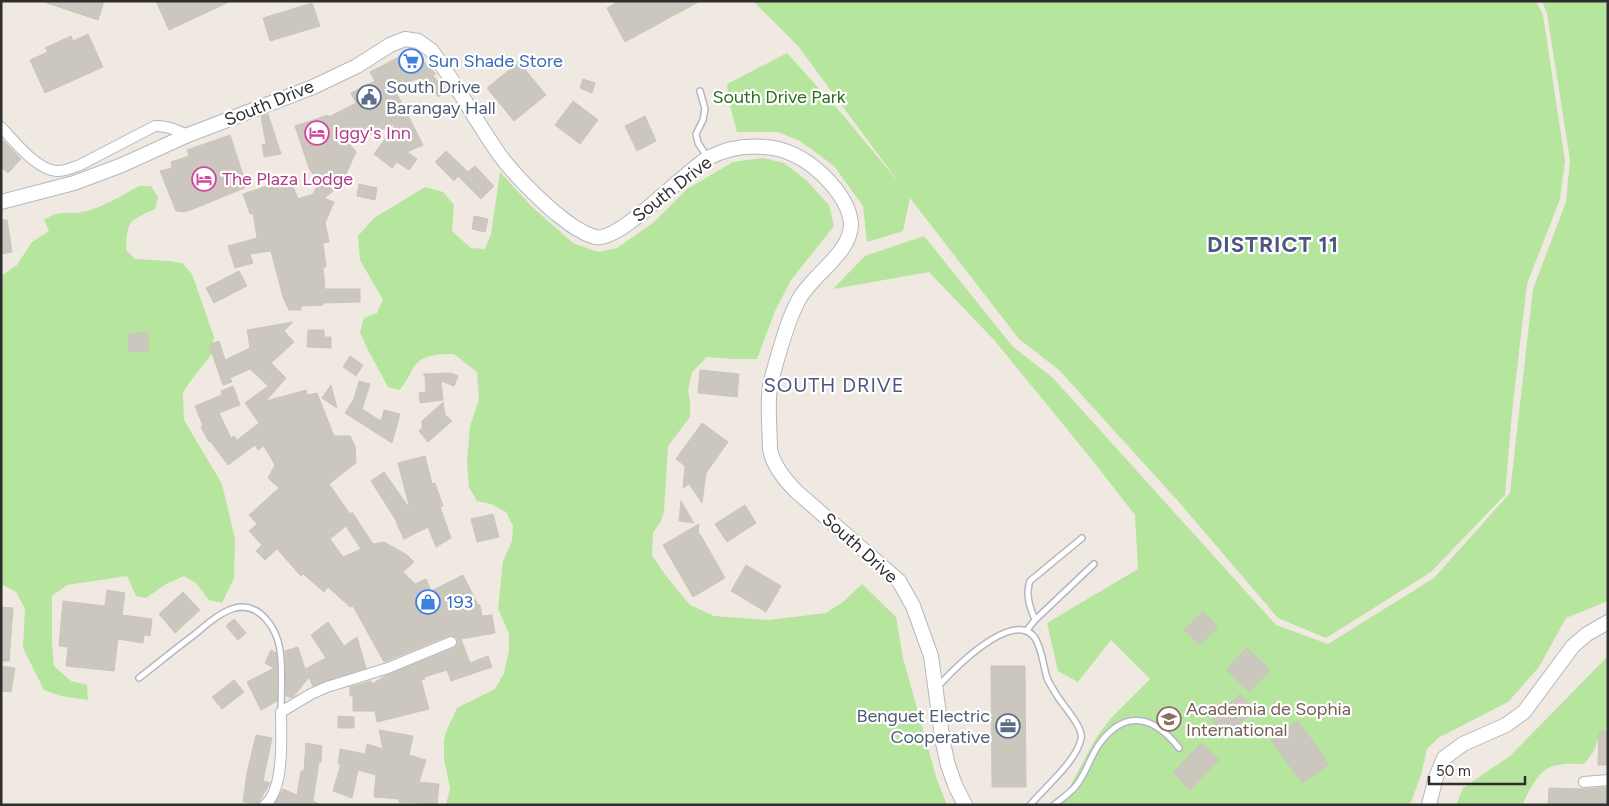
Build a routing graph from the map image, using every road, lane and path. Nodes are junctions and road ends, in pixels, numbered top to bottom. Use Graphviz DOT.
graph roads {
  1 [pos="700,91"];
  2 [pos="1,127"];
  3 [pos="188,135"];
  4 [pos="708,158"];
  5 [pos="1,202"];
  6 [pos="1082,538"];
  7 [pos="1094,564"];
  8 [pos="1035,620"];
  9 [pos="1608,622"];
  10 [pos="1027,630"];
  11 [pos="451,642"];
  12 [pos="139,678"];
  13 [pos="936,689"];
  14 [pos="281,712"];
  15 [pos="1179,748"];
  16 [pos="1608,780"];
  17 [pos="1584,782"];
  18 [pos="265,805"];
  19 [pos="965,805"];
  20 [pos="1030,805"];
  21 [pos="1054,805"];
  22 [pos="1429,805"];
  1 -- 4 [label="lane"];
  2 -- 3 [label="street"];
  3 -- 4 [label="main road, South Drive"];
  3 -- 5 [label="main road, South Drive"];
  4 -- 13 [label="main road, South Drive"];
  6 -- 8 [label="lane"];
  7 -- 8 [label="lane"];
  8 -- 10 [label="lane"];
  9 -- 22 [label="main road"];
  10 -- 13 [label="lane"];
  10 -- 20 [label="lane"];
  11 -- 14 [label="street"];
  12 -- 14 [label="lane"];
  13 -- 19 [label="main road, South Drive"];
  14 -- 18 [label="street"];
  15 -- 21 [label="lane"];
  16 -- 17 [label="street"];
}
